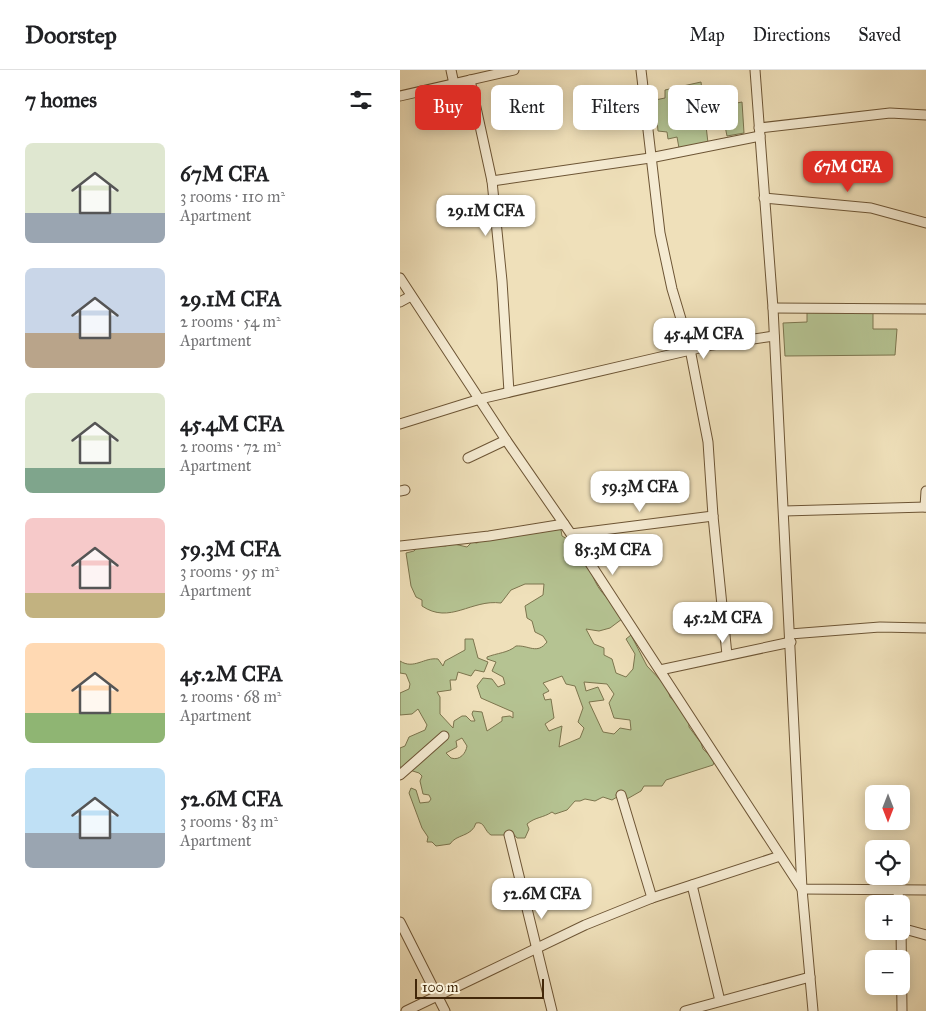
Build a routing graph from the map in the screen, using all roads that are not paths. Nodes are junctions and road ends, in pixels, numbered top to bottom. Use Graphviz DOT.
graph roads {
  1 [pos="451,70"];
  2 [pos="514,70"];
  3 [pos="641,70"];
  4 [pos="756,70"];
  5 [pos="470,80"];
  6 [pos="454,84"];
  7 [pos="643,85"];
  8 [pos="400,96"];
  9 [pos="926,115"];
  10 [pos="647,130"];
  11 [pos="760,132"];
  12 [pos="650,158"];
  13 [pos="492,181"];
  14 [pos="764,198"];
  15 [pos="926,223"];
  16 [pos="400,278"];
  17 [pos="411,296"];
  18 [pos="400,302"];
  19 [pos="773,308"];
  20 [pos="926,309"];
  21 [pos="774,336"];
  22 [pos="690,349"];
  23 [pos="509,392"];
  24 [pos="480,398"];
  25 [pos="400,424"];
  26 [pos="506,440"];
  27 [pos="468,458"];
  28 [pos="926,491"];
  29 [pos="925,507"];
  30 [pos="784,511"];
  31 [pos="712,516"];
  32 [pos="564,524"];
  33 [pos="571,534"];
  34 [pos="400,546"];
  35 [pos="926,628"];
  36 [pos="790,638"];
  37 [pos="727,655"];
  38 [pos="660,670"];
  39 [pos="444,736"];
  40 [pos="400,775"];
  41 [pos="621,795"];
  42 [pos="509,836"];
  43 [pos="780,856"];
  44 [pos="692,885"];
  45 [pos="802,889"];
  46 [pos="926,890"];
  47 [pos="898,891"];
  48 [pos="898,895"];
  49 [pos="652,898"];
  50 [pos="400,922"];
  51 [pos="910,930"];
  52 [pos="926,935"];
  53 [pos="901,940"];
  54 [pos="536,948"];
  55 [pos="810,977"];
  56 [pos="437,995"];
  57 [pos="720,1001"];
  58 [pos="406,1011"];
  59 [pos="445,1011"];
  60 [pos="552,1011"];
  61 [pos="685,1011"];
  62 [pos="813,1011"];
  63 [pos="902,1011"];
  1 -- 6 [label="street"];
  2 -- 5 [label="street"];
  3 -- 7 [label="street"];
  4 -- 11 [label="street"];
  5 -- 6 [label="street"];
  5 -- 13 [label="street"];
  6 -- 8 [label="street"];
  9 -- 11 [label="street"];
  10 -- 12 [label="street"];
  11 -- 12 [label="street"];
  11 -- 14 [label="street"];
  12 -- 13 [label="street"];
  12 -- 22 [label="street"];
  13 -- 23 [label="street"];
  14 -- 15 [label="street"];
  14 -- 19 [label="street"];
  16 -- 17 [label="street"];
  17 -- 18 [label="street"];
  17 -- 24 [label="street"];
  19 -- 20 [label="street"];
  19 -- 21 [label="street"];
  21 -- 22 [label="street"];
  21 -- 30 [label="street"];
  22 -- 23 [label="street"];
  22 -- 31 [label="street"];
  23 -- 24 [label="street"];
  24 -- 25 [label="street"];
  24 -- 26 [label="street"];
  26 -- 27 [label="street"];
  26 -- 32 [label="street"];
  28 -- 29 [label="street"];
  29 -- 30 [label="street"];
  30 -- 36 [label="street"];
  31 -- 33 [label="street"];
  31 -- 37 [label="street"];
  32 -- 33 [label="street"];
  32 -- 34 [label="street"];
  33 -- 38 [label="street"];
  35 -- 36 [label="street"];
  36 -- 37 [label="street"];
  36 -- 45 [label="street"];
  37 -- 38 [label="street"];
  38 -- 43 [label="street"];
  39 -- 40 [label="street"];
  41 -- 49 [label="street"];
  42 -- 54 [label="street"];
  43 -- 44 [label="street"];
  43 -- 45 [label="street"];
  44 -- 49 [label="street"];
  44 -- 57 [label="street"];
  45 -- 47 [label="street"];
  45 -- 55 [label="street"];
  46 -- 47 [label="street"];
  47 -- 48 [label="street"];
  49 -- 54 [label="street"];
  50 -- 56 [label="street"];
  51 -- 52 [label="street"];
  53 -- 63 [label="street"];
  54 -- 56 [label="street"];
  54 -- 60 [label="street"];
  55 -- 57 [label="street"];
  55 -- 62 [label="street"];
  56 -- 58 [label="street"];
  56 -- 59 [label="street"];
  57 -- 61 [label="street"];
}
